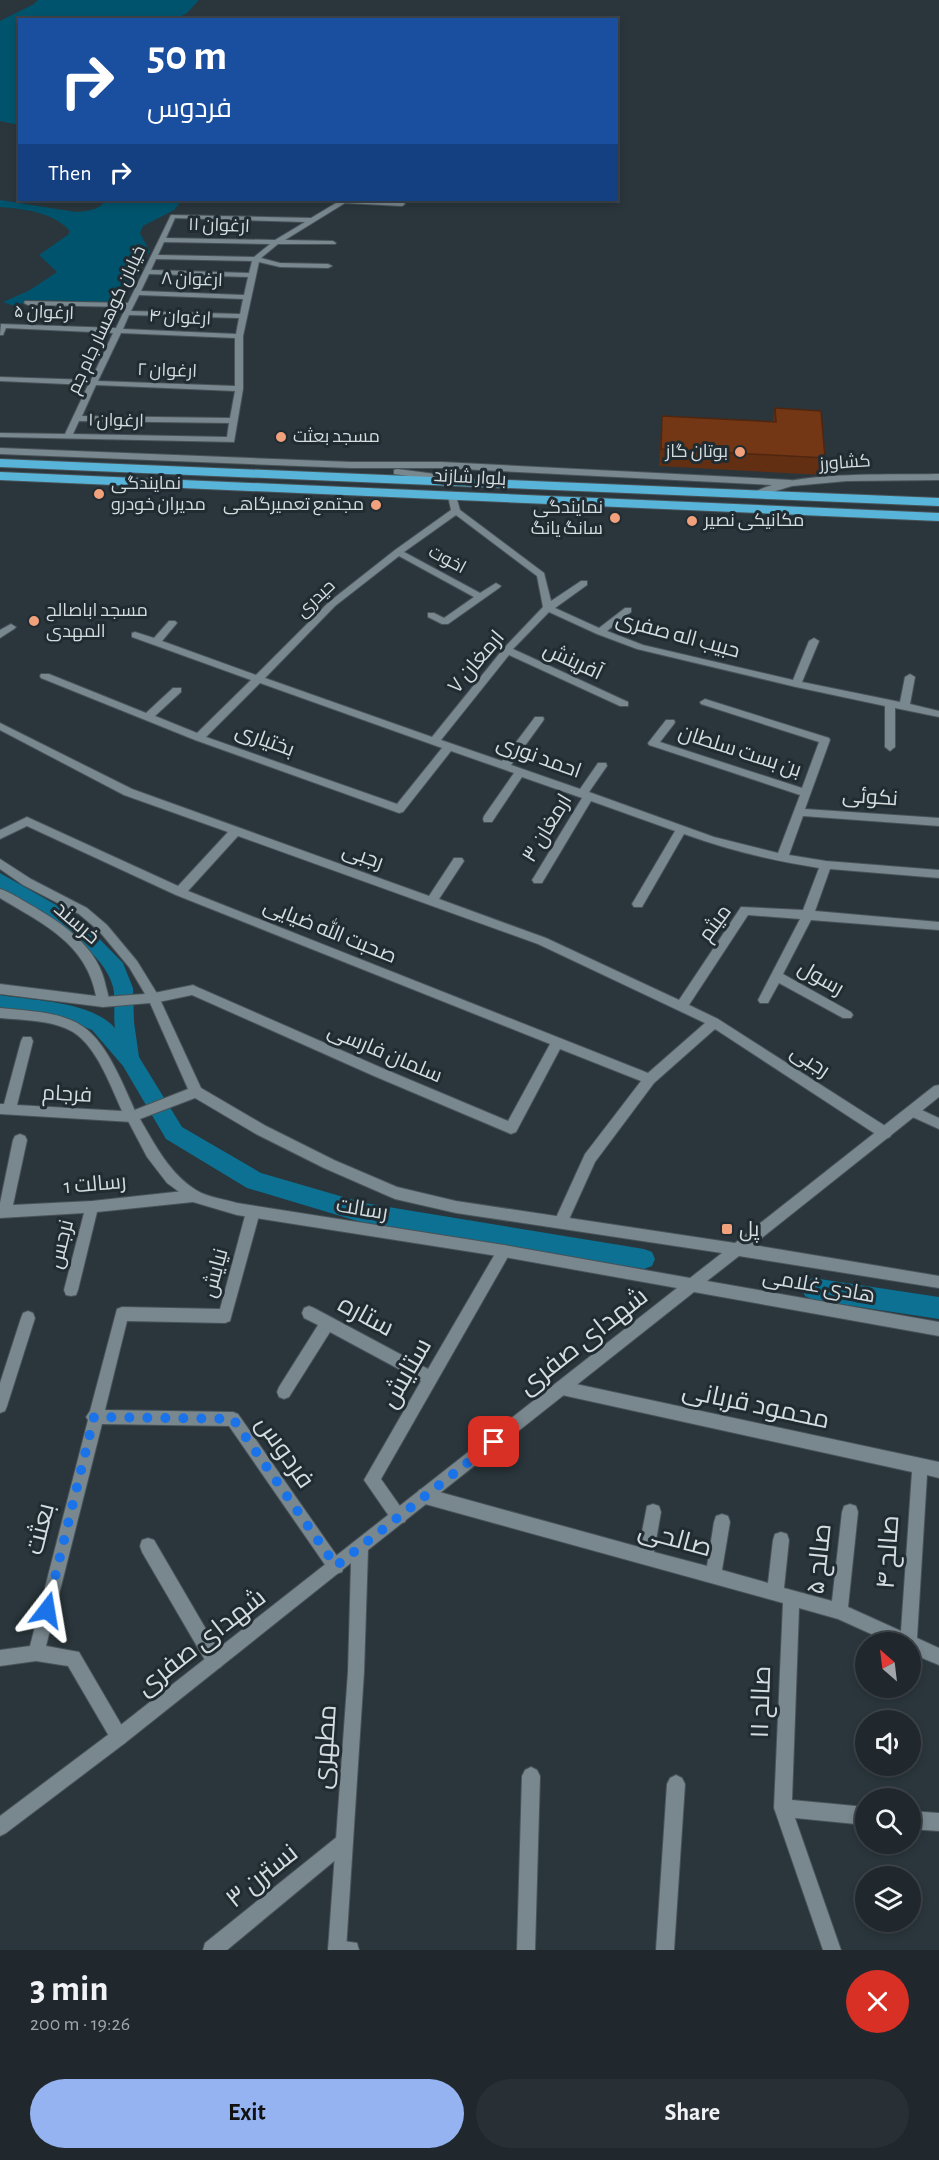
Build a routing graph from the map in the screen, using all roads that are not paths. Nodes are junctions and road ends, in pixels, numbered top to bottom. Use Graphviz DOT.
graph roads {
  1 [pos="342,201"];
  2 [pos="358,201"];
  3 [pos="402,204"];
  4 [pos="312,220"];
  5 [pos="162,240"];
  6 [pos="275,243"];
  7 [pos="333,243"];
  8 [pos="154,256"];
  9 [pos="256,259"];
  10 [pos="328,266"];
  11 [pos="147,272"];
  12 [pos="252,275"];
  13 [pos="136,293"];
  14 [pos="247,297"];
  15 [pos="28,303"];
  16 [pos="129,309"];
  17 [pos="243,316"];
  18 [pos="2,330"];
  19 [pos="119,331"];
  20 [pos="239,336"];
  21 [pos="0,379"];
  22 [pos="94,383"];
  23 [pos="239,389"];
  24 [pos="77,418"];
  25 [pos="234,421"];
  26 [pos="0,435"];
  27 [pos="68,436"];
  28 [pos="237,450"];
  29 [pos="0,451"];
  30 [pos="62,453"];
  31 [pos="211,459"];
  32 [pos="0,463"];
  33 [pos="56,465"];
  34 [pos="351,465"];
  35 [pos="0,476"];
  36 [pos="939,477"];
  37 [pos="476,483"];
  38 [pos="791,483"];
  39 [pos="756,494"];
  40 [pos="452,496"];
  41 [pos="939,502"];
  42 [pos="456,511"];
  43 [pos="939,518"];
  44 [pos="398,552"];
  45 [pos="584,583"];
  46 [pos="496,585"];
  47 [pos="481,597"];
  48 [pos="548,608"];
  49 [pos="628,610"];
  50 [pos="431,615"];
  51 [pos="171,623"];
  52 [pos="11,627"];
  53 [pos="600,632"];
  54 [pos="135,635"];
  55 [pos="0,636"];
  56 [pos="814,641"];
  57 [pos="156,642"];
  58 [pos="507,650"];
  59 [pos="45,676"];
  60 [pos="910,677"];
  61 [pos="258,678"];
  62 [pos="796,684"];
  63 [pos="177,690"];
  64 [pos="705,702"];
  65 [pos="624,704"];
  66 [pos="890,704"];
  67 [pos="904,707"];
  68 [pos="939,714"];
  69 [pos="148,717"];
  70 [pos="539,718"];
  71 [pos="670,722"];
  72 [pos="0,726"];
  73 [pos="199,738"];
  74 [pos="434,741"];
  75 [pos="449,746"];
  76 [pos="890,747"];
  77 [pos="504,766"];
  78 [pos="602,766"];
  79 [pos="520,772"];
  80 [pos="806,793"];
  81 [pos="586,795"];
  82 [pos="799,812"];
  83 [pos="488,819"];
  84 [pos="939,822"];
  85 [pos="682,829"];
  86 [pos="235,832"];
  87 [pos="0,835"];
  88 [pos="782,858"];
  89 [pos="458,861"];
  90 [pos="0,863"];
  91 [pos="826,866"];
  92 [pos="939,874"];
  93 [pos="538,880"];
  94 [pos="180,892"];
  95 [pos="0,893"];
  96 [pos="432,901"];
  97 [pos="638,904"];
  98 [pos="807,916"];
  99 [pos="939,926"];
  100 [pos="777,975"];
  101 [pos="0,989"];
  102 [pos="154,998"];
  103 [pos="764,1000"];
  104 [pos="103,1002"];
  105 [pos="681,1007"];
  106 [pos="0,1013"];
  107 [pos="847,1015"];
  108 [pos="714,1022"];
  109 [pos="27,1041"];
  110 [pos="557,1043"];
  111 [pos="650,1079"];
  112 [pos="939,1090"];
  113 [pos="196,1092"];
  114 [pos="5,1110"];
  115 [pos="913,1111"];
  116 [pos="132,1117"];
  117 [pos="939,1124"];
  118 [pos="885,1132"];
  119 [pos="20,1140"];
  120 [pos="193,1196"];
  121 [pos="92,1207"];
  122 [pos="3,1212"];
  123 [pos="253,1212"];
  124 [pos="561,1222"];
  125 [pos="737,1249"];
  126 [pos="504,1251"];
  127 [pos="939,1282"];
  128 [pos="692,1285"];
  129 [pos="71,1290"];
  130 [pos="309,1313"];
  131 [pos="122,1314"];
  132 [pos="28,1318"];
  133 [pos="328,1323"];
  134 [pos="939,1329"];
  135 [pos="431,1378"];
  136 [pos="562,1388"];
  137 [pos="284,1392"];
  138 [pos="0,1406"];
  139 [pos="94,1417"];
  140 [pos="920,1465"];
  141 [pos="939,1470"];
  142 [pos="425,1496"];
  143 [pos="653,1512"];
  144 [pos="850,1512"];
  145 [pos="399,1516"];
  146 [pos="722,1522"];
  147 [pos="781,1540"];
  148 [pos="148,1546"];
  149 [pos="360,1547"];
  150 [pos="645,1557"];
  151 [pos="336,1566"];
  152 [pos="713,1576"];
  153 [pos="783,1595"];
  154 [pos="839,1611"];
  155 [pos="884,1632"];
  156 [pos="909,1632"];
  157 [pos="921,1649"];
  158 [pos="36,1653"];
  159 [pos="939,1657"];
  160 [pos="0,1658"];
  161 [pos="215,1661"];
  162 [pos="119,1737"];
  163 [pos="531,1776"];
  164 [pos="676,1784"];
  165 [pos="783,1808"];
  166 [pos="855,1815"];
  167 [pos="921,1821"];
  168 [pos="939,1822"];
  169 [pos="0,1827"];
  170 [pos="344,1842"];
  171 [pos="212,1950"];
  172 [pos="337,1950"];
  173 [pos="350,1950"];
  174 [pos="526,1950"];
  175 [pos="665,1950"];
  176 [pos="832,1950"];
  1 -- 4 [label="street"];
  2 -- 3 [label="street"];
  4 -- 5 [label="street, خیابان کوهسار جام جم"];
  4 -- 6 [label="street"];
  5 -- 6 [label="street, ارغوان ۱۱"];
  5 -- 8 [label="street, خیابان کوهسار جام جم"];
  6 -- 7 [label="street, ارغوان ۱۱"];
  6 -- 9 [label="street"];
  8 -- 9 [label="street"];
  8 -- 11 [label="street, خیابان کوهسار جام جم"];
  9 -- 10 [label="street"];
  9 -- 12 [label="street"];
  11 -- 12 [label="street"];
  11 -- 13 [label="street, خیابان کوهسار جام جم"];
  12 -- 14 [label="street"];
  13 -- 14 [label="street, ارغوان ۸"];
  13 -- 16 [label="street, خیابان کوهسار جام جم"];
  14 -- 17 [label="street"];
  15 -- 16 [label="street"];
  16 -- 17 [label="street"];
  16 -- 19 [label="street, خیابان کوهسار جام جم"];
  17 -- 20 [label="street"];
  18 -- 19 [label="street, ارغوان ۵"];
  19 -- 20 [label="street, ارغوان ۴"];
  19 -- 22 [label="street, خیابان کوهسار جام جم"];
  20 -- 23 [label="street"];
  21 -- 22 [label="street, ارغوان ۲"];
  22 -- 23 [label="street, ارغوان ۲"];
  22 -- 24 [label="street, خیابان کوهسار جام جم"];
  23 -- 25 [label="street"];
  24 -- 25 [label="street"];
  24 -- 27 [label="street, خیابان کوهسار جام جم"];
  25 -- 28 [label="street"];
  26 -- 27 [label="street, ارغوان ۱"];
  27 -- 28 [label="street, ارغوان ۱"];
  28 -- 31 [label="street"];
  28 -- 31 [label="street"];
  28 -- 34 [label="street"];
  29 -- 30 [label="street"];
  30 -- 31 [label="street"];
  30 -- 33 [label="highway"];
  32 -- 33 [label="highway, بلوار شازند"];
  33 -- 37 [label="highway, بلوار شازند"];
  34 -- 37 [label="street"];
  34 -- 38 [label="street"];
  35 -- 40 [label="highway, بلوار شازند"];
  36 -- 38 [label="street, کشاورز"];
  37 -- 39 [label="highway, بلوار شازند"];
  38 -- 39 [label="street, کشاورز"];
  39 -- 41 [label="highway, بلوار شازند"];
  40 -- 42 [label="street"];
  40 -- 43 [label="highway, بلوار شازند"];
  42 -- 44 [label="street, حیدری"];
  42 -- 48 [label="street"];
  44 -- 47 [label="street, اخوت"];
  44 -- 61 [label="street, حیدری"];
  45 -- 48 [label="street, ارمغان ۷"];
  46 -- 47 [label="street"];
  47 -- 50 [label="street"];
  48 -- 53 [label="street, حبیب اله صفری"];
  48 -- 58 [label="street, ارمغان ۷"];
  49 -- 53 [label="street"];
  51 -- 57 [label="street"];
  52 -- 55 [label="street"];
  53 -- 62 [label="street, حبیب اله صفری"];
  54 -- 57 [label="street, احمد نوری"];
  56 -- 62 [label="street"];
  57 -- 61 [label="street, احمد نوری"];
  58 -- 65 [label="street, آفرینش"];
  58 -- 74 [label="street, ارمغان ۷"];
  59 -- 69 [label="street, بختیاری"];
  60 -- 67 [label="street"];
  61 -- 73 [label="street, حیدری"];
  61 -- 74 [label="street, احمد نوری"];
  62 -- 66 [label="street, حبیب اله صفری"];
  63 -- 69 [label="street"];
  64 -- 80 [label="street"];
  66 -- 67 [label="street, حبیب اله صفری"];
  66 -- 76 [label="street"];
  67 -- 68 [label="street, حبیب اله صفری"];
  69 -- 73 [label="street, بختیاری"];
  70 -- 77 [label="street"];
  71 -- 80 [label="street, بن بست سلطان"];
  72 -- 86 [label="street, رجبی"];
  73 -- 75 [label="street, بختیاری"];
  74 -- 75 [label="street, احمد نوری"];
  75 -- 77 [label="street, احمد نوری"];
  77 -- 79 [label="street, احمد نوری"];
  78 -- 81 [label="street, ارمغان ۳"];
  79 -- 81 [label="street, احمد نوری"];
  79 -- 83 [label="street"];
  80 -- 82 [label="street"];
  81 -- 85 [label="street, احمد نوری"];
  81 -- 93 [label="street, ارمغان ۳"];
  82 -- 84 [label="street, نکوئی"];
  82 -- 88 [label="street"];
  85 -- 88 [label="street, احمد نوری"];
  85 -- 97 [label="street"];
  86 -- 94 [label="street"];
  86 -- 96 [label="street, رجبی"];
  87 -- 94 [label="street, صحبت الله ضیایی"];
  88 -- 91 [label="street, احمد نوری"];
  89 -- 96 [label="street"];
  90 -- 102 [label="street"];
  91 -- 92 [label="street, احمد نوری"];
  91 -- 98 [label="street"];
  94 -- 110 [label="street, صحبت الله ضیایی"];
  95 -- 104 [label="street, خرسند"];
  96 -- 105 [label="street, رجبی"];
  98 -- 99 [label="street"];
  98 -- 100 [label="street"];
  98 -- 105 [label="street, میثم"];
  100 -- 103 [label="street"];
  100 -- 107 [label="street, رسول"];
  101 -- 104 [label="street"];
  102 -- 104 [label="street"];
  102 -- 110 [label="street, سلمان فارسی"];
  102 -- 113 [label="street"];
  105 -- 108 [label="street, رجبی"];
  106 -- 116 [label="street, رسالت"];
  108 -- 111 [label="street"];
  108 -- 118 [label="street, رجبی"];
  109 -- 114 [label="street"];
  110 -- 111 [label="street, صحبت الله ضیایی"];
  111 -- 124 [label="street"];
  112 -- 115 [label="street, شهدای صفری"];
  113 -- 116 [label="street"];
  113 -- 124 [label="street, رسالت"];
  114 -- 116 [label="street, فرجام"];
  115 -- 117 [label="street"];
  115 -- 118 [label="street, شهدای صفری"];
  116 -- 120 [label="street, رسالت"];
  118 -- 125 [label="street, شهدای صفری"];
  119 -- 122 [label="street"];
  120 -- 121 [label="street, رسالت 1"];
  120 -- 123 [label="street, رسالت"];
  121 -- 122 [label="street, رسالت 1"];
  121 -- 129 [label="street, نرجس"];
  123 -- 126 [label="street, رسالت"];
  123 -- 131 [label="street, نیایش"];
  124 -- 125 [label="street, رسالت"];
  125 -- 127 [label="street, هادی غلامی"];
  125 -- 128 [label="street, شهدای صفری"];
  126 -- 128 [label="street, رسالت"];
  126 -- 135 [label="street, ستایش"];
  128 -- 134 [label="street, هادی غلامی"];
  128 -- 136 [label="street, شهدای صفری"];
  130 -- 133 [label="street, ستاره"];
  131 -- 139 [label="street, بعثت"];
  132 -- 138 [label="street"];
  133 -- 135 [label="street, ستاره"];
  133 -- 137 [label="street"];
  135 -- 145 [label="street, ستایش"];
  136 -- 140 [label="street, محمود قربانی"];
  136 -- 142 [label="street, شهدای صفری"];
  139 -- 151 [label="street, فردوس"];
  139 -- 158 [label="street, بعثت"];
  140 -- 141 [label="street, محمود قربانی"];
  140 -- 156 [label="street, صالح ۴"];
  142 -- 145 [label="street, شهدای صفری"];
  142 -- 150 [label="street, صالحی"];
  143 -- 150 [label="street"];
  144 -- 154 [label="street, صالح ۵"];
  145 -- 149 [label="street, شهدای صفری"];
  146 -- 152 [label="street"];
  147 -- 153 [label="street, صالح ۱۱"];
  148 -- 161 [label="street"];
  149 -- 151 [label="street, شهدای صفری"];
  149 -- 170 [label="street, مطهری"];
  150 -- 152 [label="street, صالحی"];
  151 -- 161 [label="street, شهدای صفری"];
  152 -- 153 [label="street, صالحی"];
  153 -- 154 [label="street, صالحی"];
  153 -- 165 [label="street, صالح ۱۱"];
  154 -- 155 [label="street, صالحی"];
  157 -- 159 [label="street, صالحی"];
  158 -- 160 [label="street"];
  158 -- 162 [label="street"];
  161 -- 162 [label="street, شهدای صفری"];
  162 -- 169 [label="street, شهدای صفری"];
  163 -- 174 [label="street"];
  164 -- 175 [label="street"];
  165 -- 166 [label="street"];
  165 -- 176 [label="street"];
  167 -- 168 [label="street"];
  170 -- 171 [label="street, نسترن ۳"];
  170 -- 172 [label="street, مطهری"];
  172 -- 173 [label="street"];
}
